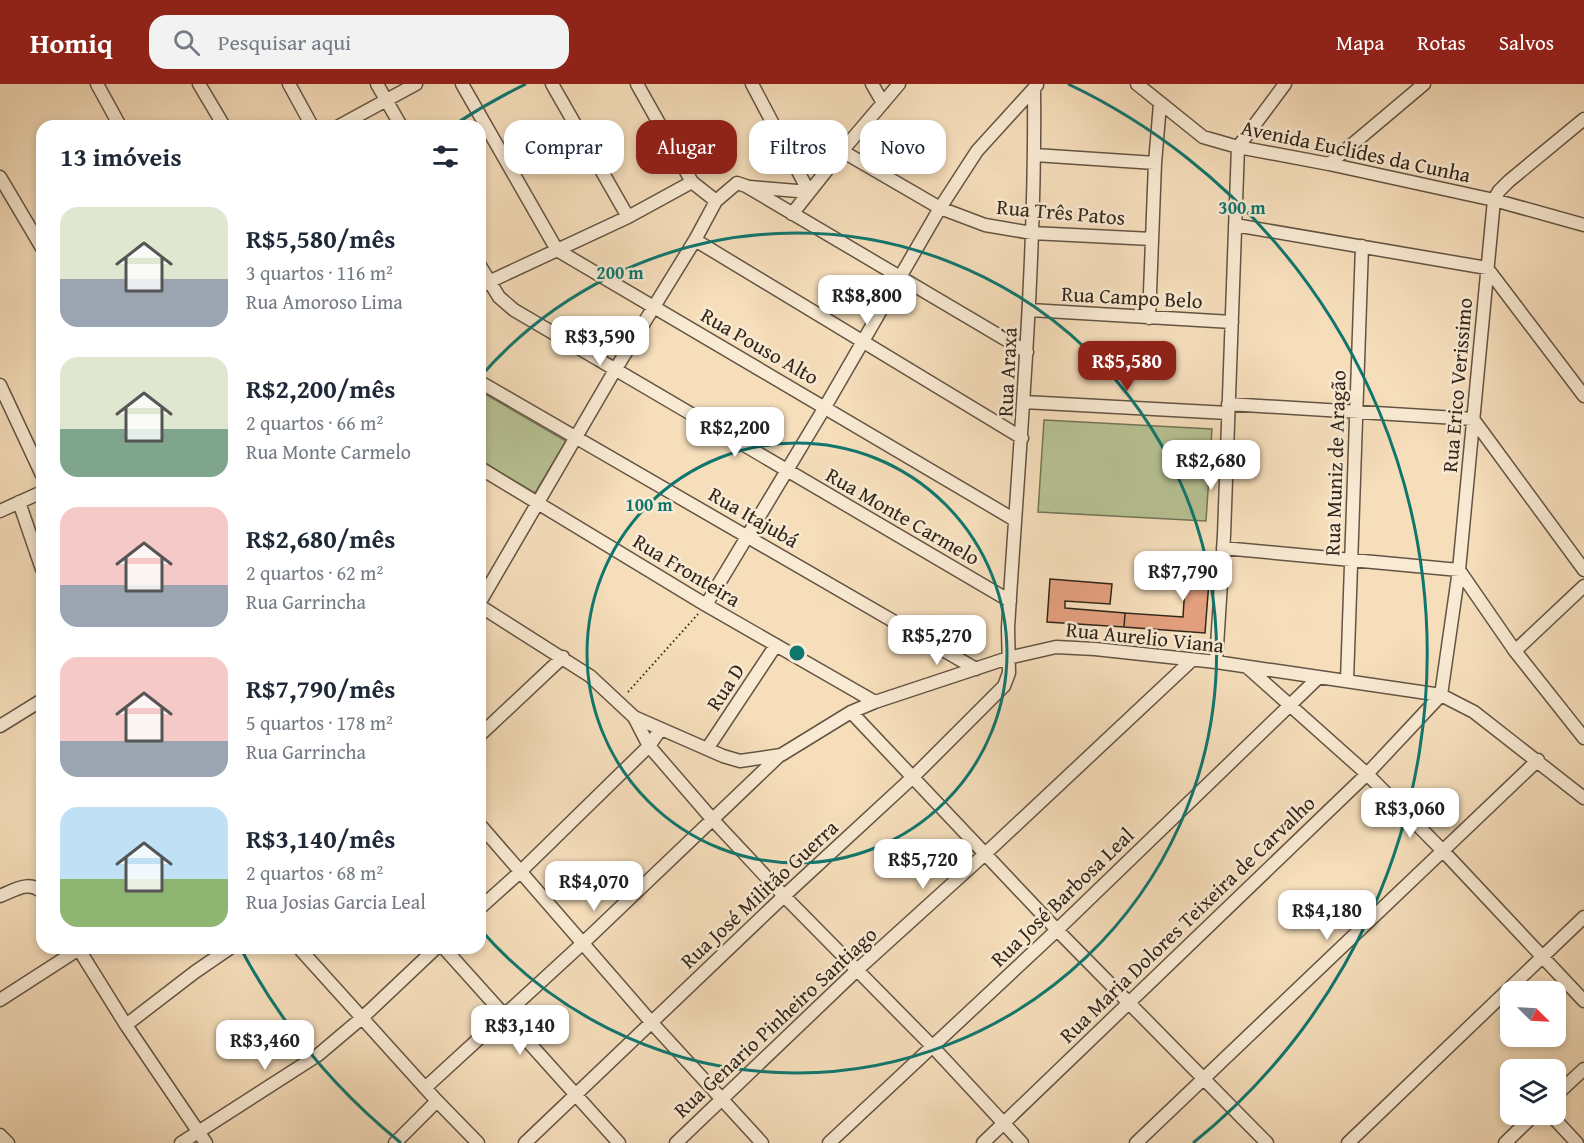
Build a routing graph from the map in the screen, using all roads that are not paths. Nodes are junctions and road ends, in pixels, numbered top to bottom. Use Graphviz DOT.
graph roads {
  1 [pos="97,84"];
  2 [pos="199,84"];
  3 [pos="289,84"];
  4 [pos="377,84"];
  5 [pos="416,84"];
  6 [pos="462,84"];
  7 [pos="552,84"];
  8 [pos="637,84"];
  9 [pos="752,84"];
  10 [pos="872,84"];
  11 [pos="899,84"];
  12 [pos="1137,84"];
  13 [pos="1285,84"];
  14 [pos="1424,84"];
  15 [pos="1036,86"];
  16 [pos="387,101"];
  17 [pos="883,103"];
  18 [pos="1160,104"];
  19 [pos="1584,119"];
  20 [pos="117,120"];
  21 [pos="220,120"];
  22 [pos="309,120"];
  23 [pos="351,120"];
  24 [pos="398,120"];
  25 [pos="483,120"];
  26 [pos="486,126"];
  27 [pos="848,144"];
  28 [pos="1238,147"];
  29 [pos="848,154"];
  30 [pos="1035,155"];
  31 [pos="1155,163"];
  32 [pos="1329,164"];
  33 [pos="823,174"];
  34 [pos="0,177"];
  35 [pos="692,182"];
  36 [pos="746,186"];
  37 [pos="809,192"];
  38 [pos="1494,200"];
  39 [pos="716,201"];
  40 [pos="940,208"];
  41 [pos="792,214"];
  42 [pos="628,217"];
  43 [pos="1235,225"];
  44 [pos="1584,225"];
  45 [pos="1032,233"];
  46 [pos="36,238"];
  47 [pos="1152,239"];
  48 [pos="695,240"];
  49 [pos="1362,246"];
  50 [pos="558,250"];
  51 [pos="1487,268"];
  52 [pos="900,277"];
  53 [pos="486,283"];
  54 [pos="486,286"];
  55 [pos="654,307"];
  56 [pos="1030,310"];
  57 [pos="1149,318"];
  58 [pos="1232,322"];
  59 [pos="862,341"];
  60 [pos="1027,352"];
  61 [pos="615,370"];
  62 [pos="0,385"];
  63 [pos="486,386"];
  64 [pos="1584,396"];
  65 [pos="1024,402"];
  66 [pos="825,407"];
  67 [pos="1228,408"];
  68 [pos="1356,412"];
  69 [pos="1473,420"];
  70 [pos="576,438"];
  71 [pos="1022,438"];
  72 [pos="36,462"];
  73 [pos="786,471"];
  74 [pos="486,472"];
  75 [pos="36,495"];
  76 [pos="19,502"];
  77 [pos="538,503"];
  78 [pos="0,511"];
  79 [pos="1015,520"];
  80 [pos="748,536"];
  81 [pos="1223,548"];
  82 [pos="36,552"];
  83 [pos="1351,560"];
  84 [pos="1459,570"];
  85 [pos="1584,570"];
  86 [pos="1584,586"];
  87 [pos="486,594"];
  88 [pos="1010,601"];
  89 [pos="706,605"];
  90 [pos="486,608"];
  91 [pos="776,645"];
  92 [pos="1515,651"];
  93 [pos="563,657"];
  94 [pos="1192,660"];
  95 [pos="1009,662"];
  96 [pos="1216,662"];
  97 [pos="1246,667"];
  98 [pos="976,669"];
  99 [pos="1318,677"];
  100 [pos="1347,681"];
  101 [pos="1441,695"];
  102 [pos="875,702"];
  103 [pos="36,704"];
  104 [pos="1289,706"];
  105 [pos="851,712"];
  106 [pos="634,717"];
  107 [pos="0,726"];
  108 [pos="486,729"];
  109 [pos="660,730"];
  110 [pos="1584,738"];
  111 [pos="649,746"];
  112 [pos="707,750"];
  113 [pos="781,754"];
  114 [pos="1538,760"];
  115 [pos="1366,774"];
  116 [pos="913,777"];
  117 [pos="1584,798"];
  118 [pos="713,820"];
  119 [pos="486,832"];
  120 [pos="1444,852"];
  121 [pos="985,854"];
  122 [pos="520,872"];
  123 [pos="36,887"];
  124 [pos="0,896"];
  125 [pos="784,896"];
  126 [pos="486,903"];
  127 [pos="1584,917"];
  128 [pos="1057,930"];
  129 [pos="583,943"];
  130 [pos="69,954"];
  131 [pos="82,954"];
  132 [pos="221,954"];
  133 [pos="305,954"];
  134 [pos="430,954"];
  135 [pos="449,954"];
  136 [pos="1543,958"];
  137 [pos="857,970"];
  138 [pos="0,1000"];
  139 [pos="1129,1001"];
  140 [pos="1584,1001"];
  141 [pos="504,1015"];
  142 [pos="363,1017"];
  143 [pos="652,1023"];
  144 [pos="126,1025"];
  145 [pos="932,1046"];
  146 [pos="1584,1068"];
  147 [pos="1204,1078"];
  148 [pos="1566,1085"];
  149 [pos="425,1088"];
  150 [pos="575,1095"];
  151 [pos="723,1099"];
  152 [pos="437,1101"];
  153 [pos="1004,1123"];
  154 [pos="1524,1125"];
  155 [pos="1560,1125"];
  156 [pos="197,1131"];
  157 [pos="0,1135"];
  158 [pos="8,1143"];
  159 [pos="182,1143"];
  160 [pos="207,1143"];
  161 [pos="395,1143"];
  162 [pos="478,1143"];
  163 [pos="525,1143"];
  164 [pos="619,1143"];
  165 [pos="676,1143"];
  166 [pos="762,1143"];
  167 [pos="829,1143"];
  168 [pos="982,1143"];
  169 [pos="1022,1143"];
  170 [pos="1136,1143"];
  171 [pos="1267,1143"];
  172 [pos="1348,1143"];
  173 [pos="1505,1143"];
  174 [pos="1576,1143"];
  1 -- 20 [label="street"];
  2 -- 21 [label="street"];
  3 -- 22 [label="street"];
  4 -- 16 [label="street"];
  5 -- 16 [label="street"];
  6 -- 25 [label="street, Rua Pouso Alto"];
  7 -- 42 [label="street"];
  8 -- 35 [label="street"];
  9 -- 37 [label="street"];
  10 -- 17 [label="street"];
  11 -- 17 [label="street"];
  12 -- 18 [label="street, Avenida Euclides da Cunha"];
  13 -- 28 [label="street"];
  14 -- 32 [label="street"];
  15 -- 30 [label="street, Rua Araxá"];
  15 -- 40 [label="street"];
  16 -- 23 [label="street"];
  16 -- 24 [label="street"];
  17 -- 27 [label="street"];
  18 -- 28 [label="street, Avenida Euclides da Cunha"];
  18 -- 31 [label="street"];
  19 -- 38 [label="street"];
  26 -- 50 [label="street, Rua Pouso Alto"];
  28 -- 32 [label="street, Avenida Euclides da Cunha"];
  28 -- 43 [label="street"];
  29 -- 40 [label="street, Rua Três Patos"];
  30 -- 31 [label="street"];
  30 -- 45 [label="street, Rua Araxá"];
  31 -- 47 [label="street"];
  32 -- 38 [label="street, Avenida Euclides da Cunha"];
  33 -- 37 [label="street"];
  34 -- 46 [label="street"];
  35 -- 39 [label="street"];
  35 -- 42 [label="street"];
  36 -- 37 [label="street"];
  36 -- 39 [label="street"];
  36 -- 41 [label="street"];
  37 -- 41 [label="street"];
  38 -- 44 [label="street, Avenida Euclides da Cunha"];
  38 -- 51 [label="street, Rua Erico Verissimo"];
  39 -- 48 [label="street"];
  40 -- 45 [label="street, Rua Três Patos"];
  40 -- 52 [label="street"];
  41 -- 52 [label="street"];
  42 -- 50 [label="street"];
  43 -- 49 [label="street"];
  43 -- 58 [label="street"];
  45 -- 47 [label="street, Rua Três Patos"];
  45 -- 56 [label="street, Rua Araxá"];
  47 -- 57 [label="street"];
  48 -- 55 [label="street"];
  48 -- 59 [label="street"];
  49 -- 51 [label="street"];
  49 -- 68 [label="street, Rua Muniz de Aragão"];
  50 -- 53 [label="street"];
  50 -- 55 [label="street, Rua Pouso Alto"];
  51 -- 64 [label="street"];
  51 -- 69 [label="street, Rua Erico Verissimo"];
  52 -- 59 [label="street"];
  52 -- 60 [label="street"];
  54 -- 61 [label="street, Rua Monte Carmelo"];
  55 -- 61 [label="street"];
  55 -- 66 [label="street, Rua Pouso Alto"];
  56 -- 57 [label="street, Rua Campo Belo"];
  56 -- 60 [label="street, Rua Araxá"];
  57 -- 58 [label="street, Rua Campo Belo"];
  58 -- 67 [label="street"];
  59 -- 66 [label="street"];
  59 -- 71 [label="street"];
  60 -- 65 [label="street, Rua Araxá"];
  61 -- 70 [label="street"];
  61 -- 73 [label="street, Rua Monte Carmelo"];
  62 -- 72 [label="street"];
  63 -- 70 [label="street, Rua Itajubá"];
  65 -- 67 [label="street"];
  65 -- 71 [label="street, Rua Araxá"];
  66 -- 73 [label="street"];
  66 -- 79 [label="street, Rua Pouso Alto"];
  67 -- 68 [label="street"];
  67 -- 81 [label="street"];
  68 -- 69 [label="street"];
  68 -- 83 [label="street, Rua Muniz de Aragão"];
  69 -- 84 [label="street, Rua Erico Verissimo"];
  69 -- 85 [label="street"];
  70 -- 77 [label="street"];
  70 -- 80 [label="street, Rua Itajubá"];
  71 -- 79 [label="street, Rua Araxá"];
  73 -- 80 [label="street"];
  73 -- 88 [label="street, Rua Monte Carmelo"];
  74 -- 77 [label="street, Rua Fronteira"];
  75 -- 76 [label="street"];
  76 -- 78 [label="street"];
  76 -- 82 [label="street"];
  77 -- 87 [label="street"];
  77 -- 89 [label="street, Rua Fronteira"];
  79 -- 88 [label="street, Rua Araxá"];
  80 -- 89 [label="street"];
  80 -- 98 [label="street, Rua Itajubá"];
  81 -- 83 [label="street"];
  81 -- 96 [label="street"];
  83 -- 84 [label="street"];
  83 -- 100 [label="street, Rua Muniz de Aragão"];
  84 -- 92 [label="street"];
  84 -- 101 [label="street, Rua Erico Verissimo"];
  86 -- 92 [label="street"];
  88 -- 95 [label="street, Rua Araxá"];
  89 -- 91 [label="street, Rua Fronteira"];
  90 -- 93 [label="street, Rua Aurelio Viana"];
  91 -- 102 [label="street, Rua Fronteira"];
  91 -- 112 [label="street, Rua D"];
  92 -- 110 [label="street"];
  93 -- 106 [label="street, Rua Aurelio Viana"];
  93 -- 108 [label="street"];
  94 -- 95 [label="street, Rua Aurelio Viana"];
  94 -- 96 [label="street, Rua Aurelio Viana"];
  94 -- 121 [label="street, Rua Genario Pinheiro Santiago"];
  95 -- 98 [label="street, Rua Aurelio Viana"];
  95 -- 116 [label="street, Rua José Militão Guerra"];
  96 -- 97 [label="street, Rua Aurelio Viana"];
  97 -- 99 [label="street, Rua Aurelio Viana"];
  97 -- 104 [label="street"];
  98 -- 102 [label="street, Rua Aurelio Viana"];
  99 -- 100 [label="street, Rua Aurelio Viana"];
  99 -- 104 [label="street, Rua José Barbosa Leal"];
  100 -- 101 [label="street, Rua Aurelio Viana"];
  101 -- 114 [label="street, Rua Aurelio Viana"];
  101 -- 115 [label="street, Rua Maria Dolores Teixeira de Carvalho"];
  102 -- 105 [label="street, Rua Aurelio Viana"];
  103 -- 107 [label="street"];
  104 -- 115 [label="street"];
  104 -- 128 [label="street, Rua José Barbosa Leal"];
  105 -- 113 [label="street, Rua Aurelio Viana"];
  105 -- 116 [label="street"];
  106 -- 109 [label="street, Rua Aurelio Viana"];
  106 -- 111 [label="street"];
  109 -- 111 [label="street"];
  109 -- 112 [label="street, Rua Aurelio Viana"];
  111 -- 118 [label="street"];
  111 -- 122 [label="street"];
  112 -- 113 [label="street, Rua Aurelio Viana"];
  113 -- 118 [label="street"];
  114 -- 117 [label="street, Rua Aurelio Viana"];
  114 -- 120 [label="street"];
  115 -- 120 [label="street"];
  115 -- 139 [label="street, Rua Maria Dolores Teixeira de Carvalho"];
  116 -- 121 [label="street"];
  116 -- 125 [label="street, Rua José Militão Guerra"];
  118 -- 125 [label="street"];
  118 -- 129 [label="street"];
  119 -- 122 [label="street"];
  120 -- 136 [label="street"];
  120 -- 147 [label="street"];
  121 -- 128 [label="street"];
  121 -- 137 [label="street, Rua Genario Pinheiro Santiago"];
  122 -- 126 [label="street"];
  122 -- 129 [label="street"];
  123 -- 124 [label="street"];
  125 -- 137 [label="street"];
  125 -- 143 [label="street, Rua José Militão Guerra"];
  127 -- 136 [label="street"];
  128 -- 139 [label="street"];
  128 -- 145 [label="street, Rua José Barbosa Leal"];
  129 -- 141 [label="street"];
  129 -- 143 [label="street"];
  130 -- 138 [label="street"];
  131 -- 144 [label="street"];
  132 -- 144 [label="street"];
  133 -- 142 [label="street"];
  134 -- 142 [label="street"];
  135 -- 141 [label="street"];
  136 -- 140 [label="street"];
  136 -- 172 [label="street"];
  137 -- 145 [label="street"];
  137 -- 151 [label="street, Rua Genario Pinheiro Santiago"];
  139 -- 147 [label="street"];
  139 -- 153 [label="street, Rua Maria Dolores Teixeira de Carvalho"];
  141 -- 149 [label="street"];
  141 -- 150 [label="street"];
  142 -- 149 [label="street"];
  142 -- 156 [label="street"];
  143 -- 150 [label="street, Rua José Militão Guerra"];
  143 -- 151 [label="street"];
  144 -- 156 [label="street"];
  145 -- 153 [label="street"];
  145 -- 167 [label="street, Rua José Barbosa Leal"];
  146 -- 148 [label="street"];
  147 -- 170 [label="street"];
  147 -- 171 [label="street"];
  149 -- 152 [label="street"];
  150 -- 163 [label="street, Rua José Militão Guerra"];
  150 -- 164 [label="street"];
  151 -- 165 [label="street, Rua Genario Pinheiro Santiago"];
  151 -- 166 [label="street"];
  152 -- 161 [label="street"];
  152 -- 162 [label="street"];
  153 -- 168 [label="street, Rua Maria Dolores Teixeira de Carvalho"];
  153 -- 169 [label="street"];
  154 -- 173 [label="street"];
  155 -- 174 [label="street"];
  156 -- 159 [label="street"];
  156 -- 160 [label="street"];
  157 -- 158 [label="street"];
}
